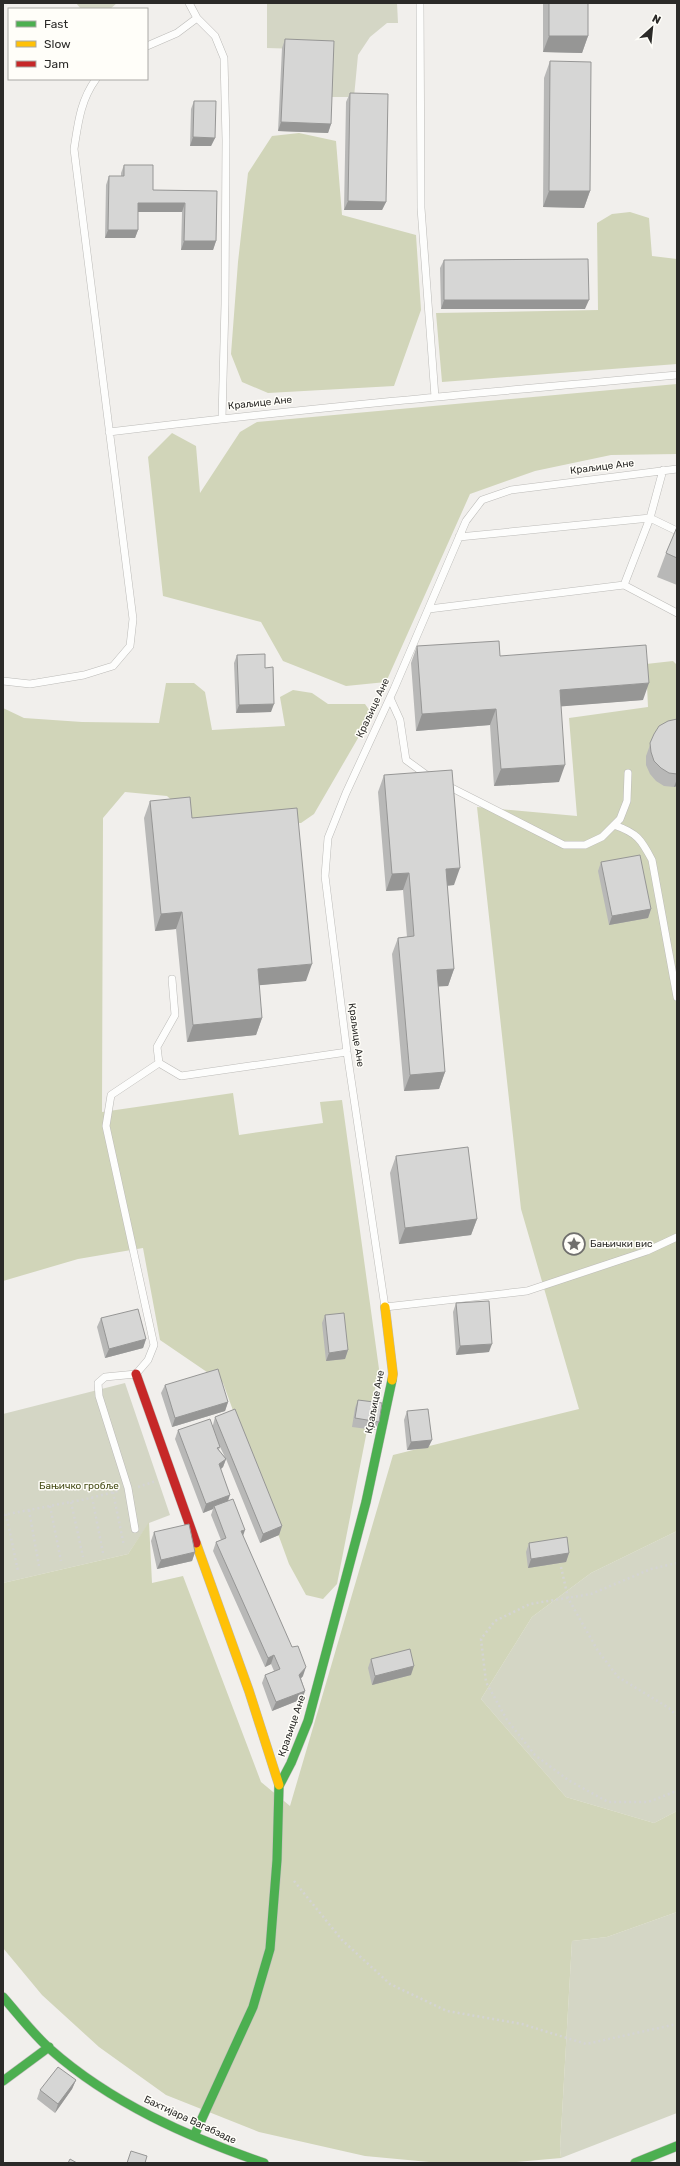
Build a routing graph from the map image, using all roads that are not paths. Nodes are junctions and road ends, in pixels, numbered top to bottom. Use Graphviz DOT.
graph roads {
  1 [pos="190,3"];
  2 [pos="420,3"];
  3 [pos="197,18"];
  4 [pos="148,46"];
  5 [pos="95,80"];
  6 [pos="677,375"];
  7 [pos="435,397"];
  8 [pos="222,418"];
  9 [pos="109,432"];
  10 [pos="677,468"];
  11 [pos="663,470"];
  12 [pos="650,518"];
  13 [pos="677,531"];
  14 [pos="459,537"];
  15 [pos="624,585"];
  16 [pos="429,608"];
  17 [pos="677,613"];
  18 [pos="3,681"];
  19 [pos="390,698"];
  20 [pos="628,773"];
  21 [pos="614,825"];
  22 [pos="172,980"];
  23 [pos="677,997"];
  24 [pos="347,1052"];
  25 [pos="159,1063"];
  26 [pos="677,1237"];
  27 [pos="385,1307"];
  28 [pos="136,1374"];
  29 [pos="135,1529"];
  30 [pos="279,1786"];
  31 [pos="3,1997"];
  32 [pos="49,2048"];
  33 [pos="3,2081"];
  34 [pos="194,2136"];
  35 [pos="677,2146"];
  36 [pos="264,2163"];
  37 [pos="635,2163"];
  1 -- 3 [label="lane"];
  2 -- 7 [label="lane"];
  3 -- 4 [label="lane"];
  3 -- 8 [label="lane"];
  5 -- 9 [label="lane"];
  6 -- 7 [label="lane, Краљице Ане"];
  7 -- 8 [label="lane, Краљице Ане"];
  8 -- 9 [label="lane, Краљице Ане"];
  9 -- 18 [label="lane"];
  10 -- 11 [label="lane, Краљице Ане"];
  11 -- 12 [label="lane"];
  11 -- 14 [label="lane, Краљице Ане"];
  12 -- 13 [label="lane"];
  12 -- 14 [label="lane"];
  12 -- 15 [label="lane"];
  14 -- 16 [label="lane, Краљице Ане"];
  15 -- 16 [label="lane"];
  15 -- 17 [label="lane"];
  16 -- 19 [label="lane, Краљице Ане"];
  19 -- 21 [label="lane"];
  19 -- 24 [label="lane, Краљице Ане"];
  20 -- 21 [label="lane"];
  21 -- 23 [label="lane"];
  22 -- 25 [label="lane"];
  24 -- 25 [label="lane"];
  24 -- 27 [label="lane, Краљице Ане"];
  25 -- 28 [label="lane"];
  26 -- 27 [label="lane"];
  27 -- 30 [label="street, Краљице Ане"];
  28 -- 29 [label="lane"];
  28 -- 30 [label="street"];
  30 -- 34 [label="street"];
  31 -- 32 [label="street, Бахтијара Вагабзаде"];
  32 -- 33 [label="street"];
  32 -- 34 [label="street, Бахтијара Вагабзаде"];
  34 -- 36 [label="street, Бахтијара Вагабзаде"];
  35 -- 37 [label="street"];
}
